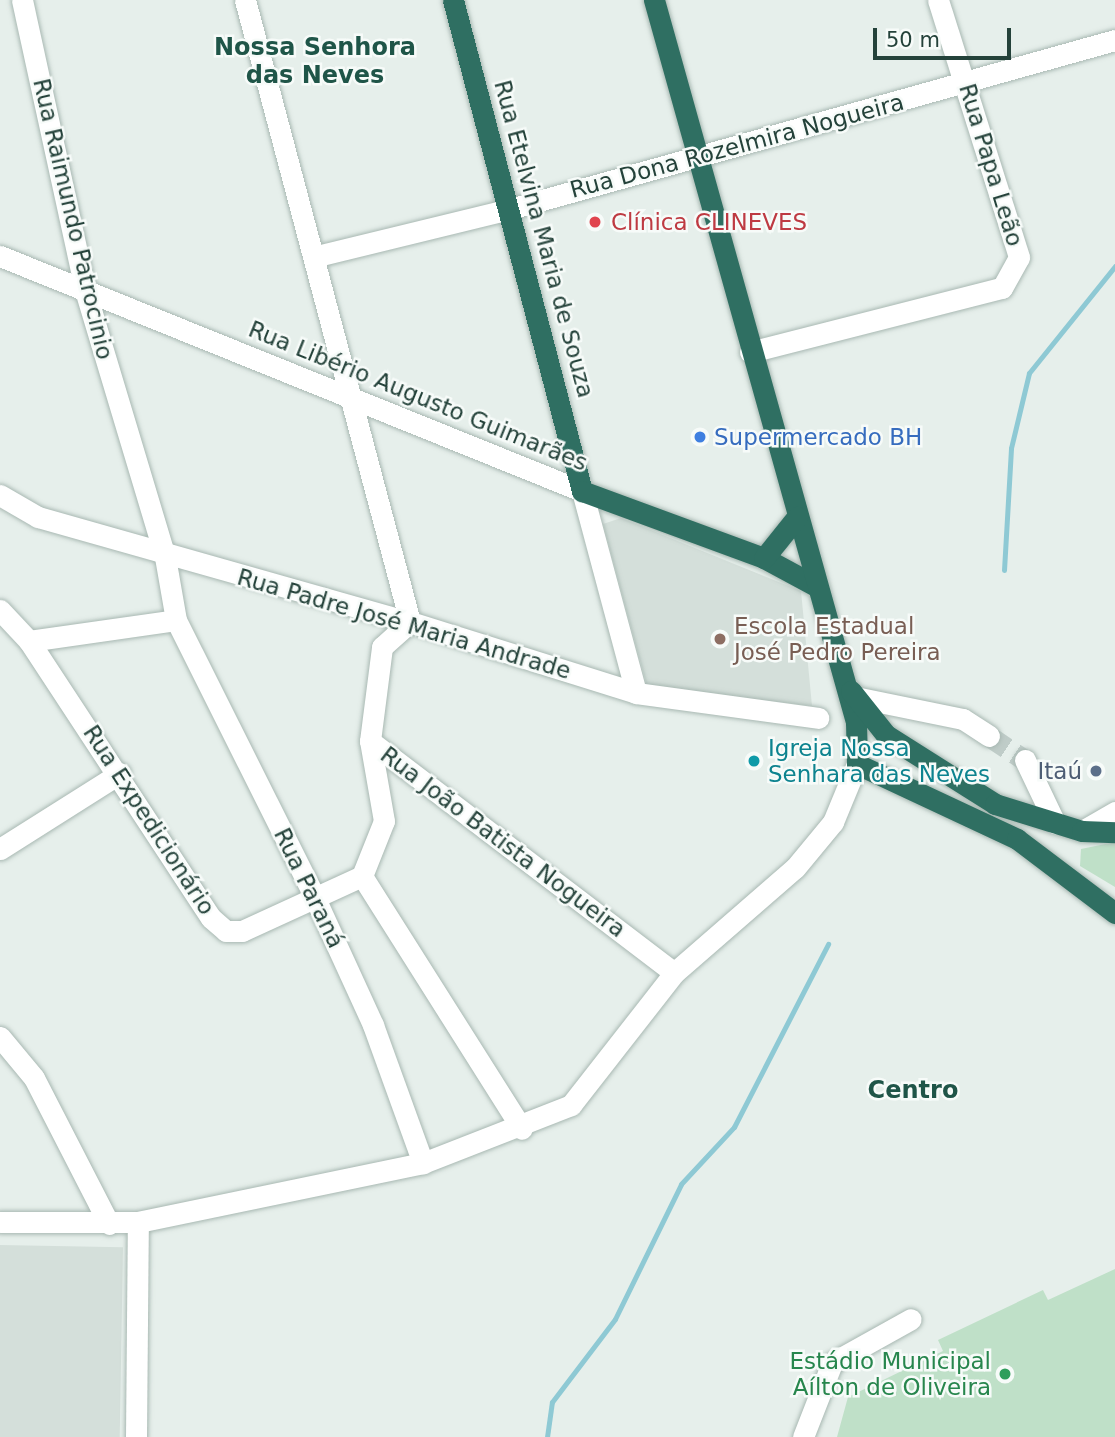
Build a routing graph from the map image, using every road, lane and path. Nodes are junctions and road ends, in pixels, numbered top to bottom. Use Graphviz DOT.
graph roads {
  1 [pos="22,0"];
  2 [pos="245,0"];
  3 [pos="453,0"];
  4 [pos="654,0"];
  5 [pos="938,0"];
  6 [pos="1115,40"];
  7 [pos="967,83"];
  8 [pos="696,158"];
  9 [pos="510,209"];
  10 [pos="317,256"];
  11 [pos="0,257"];
  12 [pos="85,290"];
  13 [pos="750,352"];
  14 [pos="353,396"];
  15 [pos="582,491"];
  16 [pos="0,495"];
  17 [pos="797,517"];
  18 [pos="165,556"];
  19 [pos="764,558"];
  20 [pos="816,586"];
  21 [pos="0,610"];
  22 [pos="176,620"];
  23 [pos="411,622"];
  24 [pos="30,641"];
  25 [pos="850,691"];
  26 [pos="636,693"];
  27 [pos="818,718"];
  28 [pos="886,735"];
  29 [pos="989,736"];
  30 [pos="370,741"];
  31 [pos="1025,760"];
  32 [pos="858,764"];
  33 [pos="120,773"];
  34 [pos="1115,812"];
  35 [pos="1055,823"];
  36 [pos="1082,831"];
  37 [pos="1115,832"];
  38 [pos="0,849"];
  39 [pos="362,876"];
  40 [pos="314,895"];
  41 [pos="1115,913"];
  42 [pos="674,973"];
  43 [pos="0,1037"];
  44 [pos="522,1129"];
  45 [pos="424,1163"];
  46 [pos="0,1222"];
  47 [pos="138,1222"];
  48 [pos="109,1224"];
  49 [pos="911,1319"];
  50 [pos="136,1437"];
  51 [pos="803,1437"];
  1 -- 12 [label="street, Rua Raimundo Patrocinio"];
  2 -- 10 [label="street"];
  3 -- 9 [label="highway, Rua Etelvina Maria de Souza"];
  4 -- 8 [label="highway"];
  5 -- 7 [label="street, Rua Papa Leão"];
  6 -- 7 [label="street, Rua Dona Rozelmira Nogueira"];
  7 -- 8 [label="street, Rua Dona Rozelmira Nogueira"];
  7 -- 13 [label="street, Rua Papa Leão"];
  8 -- 9 [label="street, Rua Dona Rozelmira Nogueira"];
  8 -- 13 [label="highway"];
  9 -- 10 [label="street, Rua Dona Rozelmira Nogueira"];
  9 -- 15 [label="highway, Rua Etelvina Maria de Souza"];
  10 -- 14 [label="street"];
  11 -- 12 [label="street, Rua Libério Augusto Guimarães"];
  12 -- 14 [label="street, Rua Libério Augusto Guimarães"];
  12 -- 18 [label="street, Rua Raimundo Patrocinio"];
  13 -- 17 [label="highway"];
  14 -- 15 [label="street, Rua Libério Augusto Guimarães"];
  14 -- 23 [label="street"];
  15 -- 19 [label="highway, Rua Libério Augusto Guimarães"];
  15 -- 26 [label="street"];
  16 -- 18 [label="street, Rua Padre José Maria Andrade"];
  17 -- 19 [label="highway"];
  17 -- 20 [label="highway"];
  18 -- 22 [label="street, Rua Paraná"];
  18 -- 23 [label="street, Rua Padre José Maria Andrade"];
  19 -- 20 [label="highway, Rua Libério Augusto Guimarães"];
  20 -- 25 [label="highway"];
  21 -- 24 [label="street, Rua Expedicionário"];
  22 -- 24 [label="street"];
  22 -- 40 [label="street, Rua Paraná"];
  23 -- 26 [label="street, Rua Padre José Maria Andrade"];
  23 -- 30 [label="street, Rua João Batista Nogueira"];
  24 -- 33 [label="street, Rua Expedicionário"];
  25 -- 28 [label="highway"];
  25 -- 29 [label="street"];
  25 -- 32 [label="highway"];
  26 -- 27 [label="street, Rua Padre José Maria Andrade"];
  28 -- 32 [label="highway"];
  28 -- 35 [label="highway"];
  30 -- 39 [label="street"];
  30 -- 42 [label="street, Rua João Batista Nogueira"];
  31 -- 35 [label="street"];
  32 -- 41 [label="highway"];
  32 -- 42 [label="street"];
  33 -- 38 [label="street"];
  33 -- 40 [label="street, Rua Expedicionário"];
  34 -- 36 [label="street"];
  35 -- 36 [label="highway"];
  36 -- 37 [label="highway"];
  39 -- 40 [label="street, Rua Expedicionário"];
  39 -- 44 [label="street"];
  40 -- 45 [label="street, Rua Paraná"];
  42 -- 44 [label="street"];
  43 -- 48 [label="street"];
  44 -- 45 [label="street"];
  45 -- 47 [label="street"];
  46 -- 48 [label="street"];
  47 -- 48 [label="street"];
  47 -- 50 [label="street"];
  49 -- 51 [label="street"];
}
